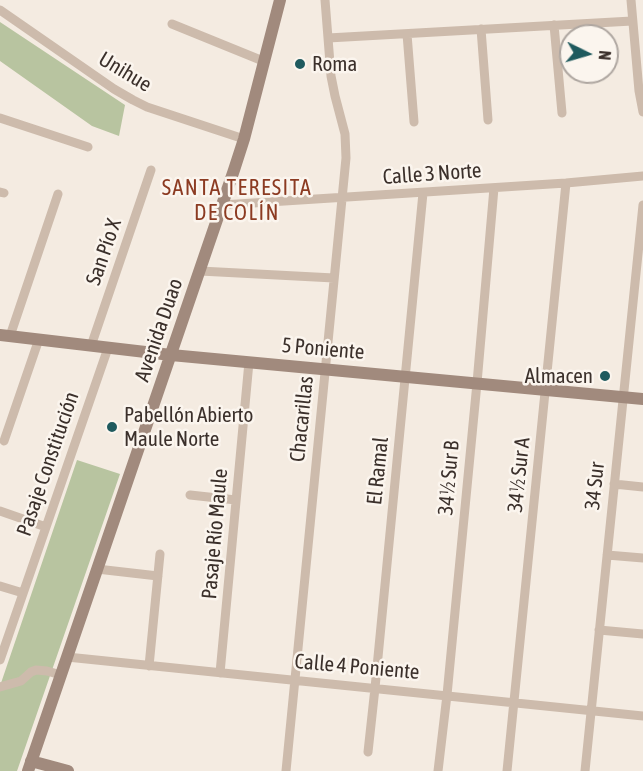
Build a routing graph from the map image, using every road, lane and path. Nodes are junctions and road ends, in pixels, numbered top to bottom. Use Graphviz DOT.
graph roads {
  1 [pos="280,0"];
  2 [pos="325,0"];
  3 [pos="631,0"];
  4 [pos="0,10"];
  5 [pos="632,21"];
  6 [pos="172,24"];
  7 [pos="554,25"];
  8 [pos="481,29"];
  9 [pos="406,34"];
  10 [pos="328,38"];
  11 [pos="263,61"];
  12 [pos="643,112"];
  13 [pos="562,113"];
  14 [pos="0,118"];
  15 [pos="488,120"];
  16 [pos="414,122"];
  17 [pos="244,139"];
  18 [pos="88,147"];
  19 [pos="151,170"];
  20 [pos="643,176"];
  21 [pos="566,183"];
  22 [pos="494,188"];
  23 [pos="423,193"];
  24 [pos="58,194"];
  25 [pos="342,198"];
  26 [pos="222,205"];
  27 [pos="643,205"];
  28 [pos="641,236"];
  29 [pos="200,271"];
  30 [pos="334,278"];
  31 [pos="632,308"];
  32 [pos="643,309"];
  33 [pos="5,336"];
  34 [pos="39,339"];
  35 [pos="91,346"];
  36 [pos="108,348"];
  37 [pos="171,355"];
  38 [pos="249,362"];
  39 [pos="325,369"];
  40 [pos="405,376"];
  41 [pos="477,382"];
  42 [pos="545,390"];
  43 [pos="622,397"];
  44 [pos="643,399"];
  45 [pos="4,441"];
  46 [pos="614,484"];
  47 [pos="643,487"];
  48 [pos="190,495"];
  49 [pos="236,500"];
  50 [pos="0,511"];
  51 [pos="46,527"];
  52 [pos="160,554"];
  53 [pos="607,555"];
  54 [pos="643,558"];
  55 [pos="97,569"];
  56 [pos="158,576"];
  57 [pos="0,586"];
  58 [pos="23,593"];
  59 [pos="599,630"];
  60 [pos="643,634"];
  61 [pos="67,657"];
  62 [pos="0,660"];
  63 [pos="149,666"];
  64 [pos="220,673"];
  65 [pos="61,675"];
  66 [pos="294,681"];
  67 [pos="0,687"];
  68 [pos="375,688"];
  69 [pos="447,695"];
  70 [pos="515,703"];
  71 [pos="591,711"];
  72 [pos="643,716"];
  73 [pos="368,752"];
  74 [pos="29,766"];
  75 [pos="68,771"];
  76 [pos="286,771"];
  77 [pos="438,771"];
  78 [pos="507,771"];
  79 [pos="585,771"];
  1 -- 11 [label="street, Avenida Duao"];
  2 -- 10 [label="street, Chacarillas"];
  3 -- 5 [label="street"];
  4 -- 17 [label="street, Unihue"];
  5 -- 7 [label="street"];
  5 -- 12 [label="street"];
  6 -- 11 [label="street"];
  7 -- 8 [label="street"];
  7 -- 13 [label="street"];
  8 -- 9 [label="street"];
  8 -- 15 [label="street"];
  9 -- 10 [label="street"];
  9 -- 16 [label="street"];
  10 -- 25 [label="street, Chacarillas"];
  11 -- 17 [label="street, Avenida Duao"];
  14 -- 18 [label="street"];
  17 -- 26 [label="street, Avenida Duao"];
  19 -- 35 [label="street, San Pío X"];
  20 -- 21 [label="street, Calle 3 Norte"];
  21 -- 22 [label="street, Calle 3 Norte"];
  21 -- 42 [label="street, 34½ Sur A"];
  22 -- 23 [label="street, Calle 3 Norte"];
  22 -- 41 [label="street, 34½ Sur B"];
  23 -- 25 [label="street, Calle 3 Norte"];
  23 -- 40 [label="street, El Ramal"];
  24 -- 33 [label="street"];
  25 -- 26 [label="street, Calle 3 Norte"];
  25 -- 30 [label="street, Chacarillas"];
  26 -- 29 [label="street, Avenida Duao"];
  27 -- 28 [label="street, 34 Sur"];
  28 -- 31 [label="street, 34 Sur"];
  29 -- 30 [label="street"];
  29 -- 37 [label="street, Avenida Duao"];
  30 -- 39 [label="street, Chacarillas"];
  31 -- 32 [label="street"];
  31 -- 43 [label="street, 34 Sur"];
  33 -- 34 [label="street, 5 Poniente"];
  34 -- 35 [label="street, 5 Poniente"];
  34 -- 45 [label="street"];
  35 -- 36 [label="street, 5 Poniente"];
  36 -- 37 [label="street, 5 Poniente"];
  36 -- 51 [label="street, Pasaje Constitución"];
  37 -- 38 [label="street, 5 Poniente"];
  37 -- 55 [label="street, Avenida Duao"];
  38 -- 39 [label="street, 5 Poniente"];
  38 -- 49 [label="street, Pasaje Río Maule"];
  39 -- 40 [label="street, 5 Poniente"];
  39 -- 66 [label="street, Chacarillas"];
  40 -- 41 [label="street, 5 Poniente"];
  40 -- 68 [label="street, El Ramal"];
  41 -- 42 [label="street, 5 Poniente"];
  41 -- 69 [label="street, 34½ Sur B"];
  42 -- 43 [label="street, 5 Poniente"];
  42 -- 70 [label="street, 34½ Sur A"];
  43 -- 44 [label="street, 5 Poniente"];
  43 -- 46 [label="street, 34 Sur"];
  46 -- 47 [label="street"];
  46 -- 53 [label="street, 34 Sur"];
  48 -- 49 [label="street"];
  49 -- 64 [label="street, Pasaje Río Maule"];
  50 -- 51 [label="street"];
  51 -- 58 [label="street, Pasaje Constitución"];
  52 -- 56 [label="street"];
  53 -- 54 [label="street"];
  53 -- 59 [label="street, 34 Sur"];
  55 -- 56 [label="street"];
  55 -- 61 [label="street, Avenida Duao"];
  56 -- 63 [label="street"];
  57 -- 58 [label="street"];
  58 -- 62 [label="street, Pasaje Constitución"];
  59 -- 60 [label="street"];
  59 -- 71 [label="street, 34 Sur"];
  61 -- 63 [label="street, Calle 4 Poniente"];
  61 -- 65 [label="street, Avenida Duao"];
  63 -- 64 [label="street, Calle 4 Poniente"];
  64 -- 66 [label="street, Calle 4 Poniente"];
  65 -- 67 [label="street"];
  65 -- 74 [label="street, Avenida Duao"];
  66 -- 68 [label="street, Calle 4 Poniente"];
  66 -- 76 [label="street, Chacarillas"];
  68 -- 69 [label="street, Calle 4 Poniente"];
  68 -- 73 [label="street, El Ramal"];
  69 -- 70 [label="street, Calle 4 Poniente"];
  69 -- 77 [label="street, 34½ Sur B"];
  70 -- 71 [label="street, Calle 4 Poniente"];
  70 -- 78 [label="street, 34½ Sur A"];
  71 -- 72 [label="street, Calle 4 Poniente"];
  71 -- 79 [label="street, 34 Sur"];
  74 -- 75 [label="street"];
}
